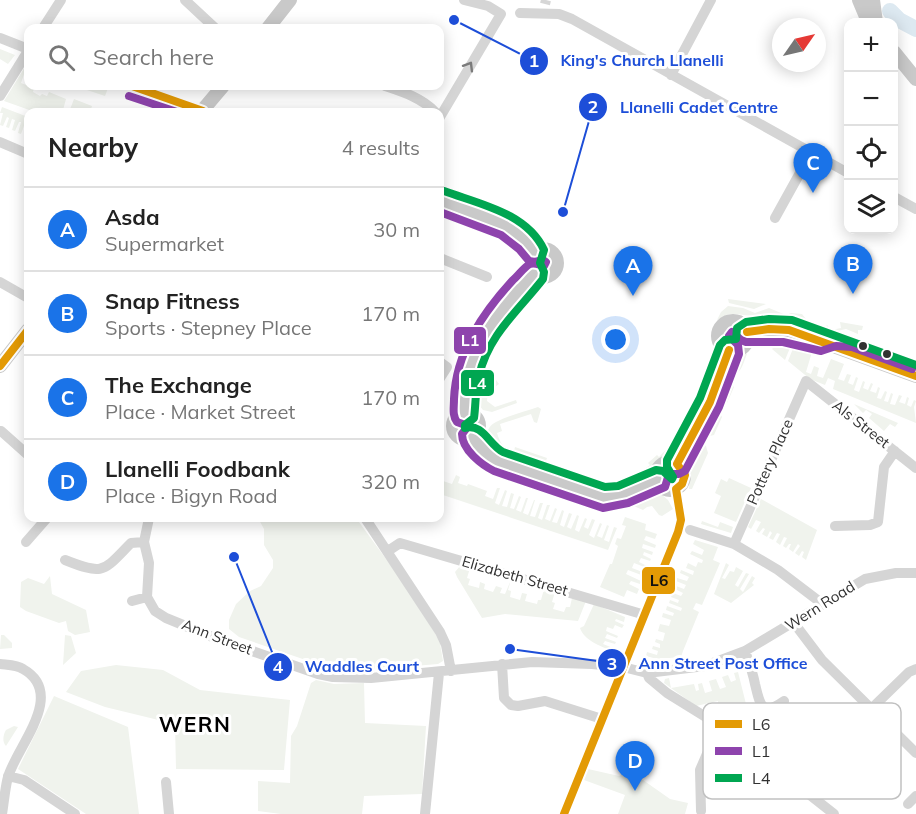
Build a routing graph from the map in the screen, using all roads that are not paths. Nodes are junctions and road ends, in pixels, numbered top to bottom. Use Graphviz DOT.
graph roads {
  1 [pos="61,0"];
  2 [pos="184,0"];
  3 [pos="290,0"];
  4 [pos="464,0"];
  5 [pos="711,0"];
  6 [pos="860,0"];
  7 [pos="873,0"];
  8 [pos="520,13"];
  9 [pos="867,18"];
  10 [pos="875,18"];
  11 [pos="46,24"];
  12 [pos="210,24"];
  13 [pos="271,24"];
  14 [pos="0,38"];
  15 [pos="24,48"];
  16 [pos="24,57"];
  17 [pos="898,57"];
  18 [pos="671,75"];
  19 [pos="916,78"];
  20 [pos="143,90"];
  21 [pos="220,90"];
  22 [pos="395,90"];
  23 [pos="0,96"];
  24 [pos="193,108"];
  25 [pos="207,108"];
  26 [pos="431,108"];
  27 [pos="444,110"];
  28 [pos="0,142"];
  29 [pos="24,151"];
  30 [pos="811,153"];
  31 [pos="844,170"];
  32 [pos="898,199"];
  33 [pos="444,202"];
  34 [pos="916,209"];
  35 [pos="775,218"];
  36 [pos="534,252"];
  37 [pos="444,260"];
  38 [pos="534,274"];
  39 [pos="487,277"];
  40 [pos="0,282"];
  41 [pos="24,296"];
  42 [pos="747,332"];
  43 [pos="24,335"];
  44 [pos="729,350"];
  45 [pos="0,366"];
  46 [pos="916,376"];
  47 [pos="806,381"];
  48 [pos="1,431"];
  49 [pos="24,451"];
  50 [pos="895,451"];
  51 [pos="677,464"];
  52 [pos="916,468"];
  53 [pos="657,480"];
  54 [pos="676,489"];
  55 [pos="44,522"];
  56 [pos="148,522"];
  57 [pos="368,522"];
  58 [pos="835,526"];
  59 [pos="690,530"];
  60 [pos="26,542"];
  61 [pos="144,542"];
  62 [pos="734,544"];
  63 [pos="388,551"];
  64 [pos="65,560"];
  65 [pos="916,573"];
  66 [pos="147,597"];
  67 [pos="132,601"];
  68 [pos="824,605"];
  69 [pos="645,615"];
  70 [pos="794,623"];
  71 [pos="745,651"];
  72 [pos="0,664"];
  73 [pos="502,664"];
  74 [pos="623,668"];
  75 [pos="916,669"];
  76 [pos="451,671"];
  77 [pos="439,673"];
  78 [pos="647,673"];
  79 [pos="760,703"];
  80 [pos="866,703"];
  81 [pos="878,703"];
  82 [pos="703,716"];
  83 [pos="602,719"];
  84 [pos="901,738"];
  85 [pos="916,753"];
  86 [pos="703,763"];
  87 [pos="5,782"];
  88 [pos="166,782"];
  89 [pos="815,799"];
  90 [pos="701,811"];
  91 [pos="2,814"];
  92 [pos="75,814"];
  93 [pos="169,814"];
  94 [pos="425,814"];
  95 [pos="564,814"];
  96 [pos="834,814"];
  1 -- 11 [label="street"];
  2 -- 12 [label="street"];
  3 -- 13 [label="main road"];
  27 -- 4 [label="street, one-way"];
  5 -- 18 [label="street"];
  6 -- 9 [label="main road"];
  7 -- 10 [label="main road"];
  8 -- 18 [label="street"];
  14 -- 15 [label="street"];
  16 -- 23 [label="street"];
  17 -- 19 [label="main road"];
  18 -- 30 [label="street"];
  20 -- 24 [label="street"];
  21 -- 25 [label="main road"];
  22 -- 26 [label="street"];
  28 -- 29 [label="street"];
  30 -- 31 [label="street"];
  30 -- 35 [label="street"];
  32 -- 34 [label="street"];
  33 -- 36 [label="main road"];
  36 -- 38 [label="main road"];
  36 -- 38 [label="main road"];
  37 -- 39 [label="street"];
  38 -- 53 [label="main road"];
  40 -- 41 [label="street"];
  42 -- 44 [label="main road"];
  42 -- 44 [label="main road"];
  42 -- 46 [label="main road"];
  43 -- 45 [label="main road"];
  44 -- 51 [label="main road"];
  47 -- 50 [label="street, Als Street"];
  47 -- 62 [label="street, Pottery Place"];
  48 -- 49 [label="street"];
  50 -- 52 [label="street, Als Street"];
  50 -- 58 [label="street"];
  51 -- 53 [label="main road"];
  51 -- 54 [label="main road"];
  53 -- 54 [label="main road"];
  54 -- 69 [label="street"];
  55 -- 60 [label="street"];
  56 -- 61 [label="street"];
  57 -- 63 [label="street"];
  59 -- 62 [label="street"];
  61 -- 64 [label="street"];
  61 -- 66 [label="street"];
  62 -- 68 [label="street"];
  63 -- 69 [label="street, Elizabeth Street"];
  63 -- 76 [label="street"];
  65 -- 68 [label="street, Wern Road"];
  66 -- 67 [label="street"];
  66 -- 77 [label="street, Ann Street"];
  68 -- 70 [label="street, Wern Road"];
  69 -- 74 [label="street"];
  70 -- 71 [label="street, Wern Road"];
  70 -- 80 [label="street"];
  71 -- 78 [label="street, Wern Road"];
  71 -- 79 [label="street"];
  72 -- 87 [label="street"];
  73 -- 74 [label="street, Ann Street"];
  73 -- 76 [label="street, Ann Street"];
  73 -- 83 [label="street"];
  74 -- 78 [label="street, Wern Road"];
  74 -- 83 [label="street"];
  75 -- 81 [label="street"];
  76 -- 77 [label="street, Ann Street"];
  77 -- 94 [label="street"];
  78 -- 82 [label="street"];
  83 -- 95 [label="street"];
  84 -- 85 [label="street"];
  86 -- 90 [label="street"];
  87 -- 91 [label="street"];
  87 -- 92 [label="street"];
  88 -- 93 [label="street"];
  89 -- 96 [label="street"];
}
